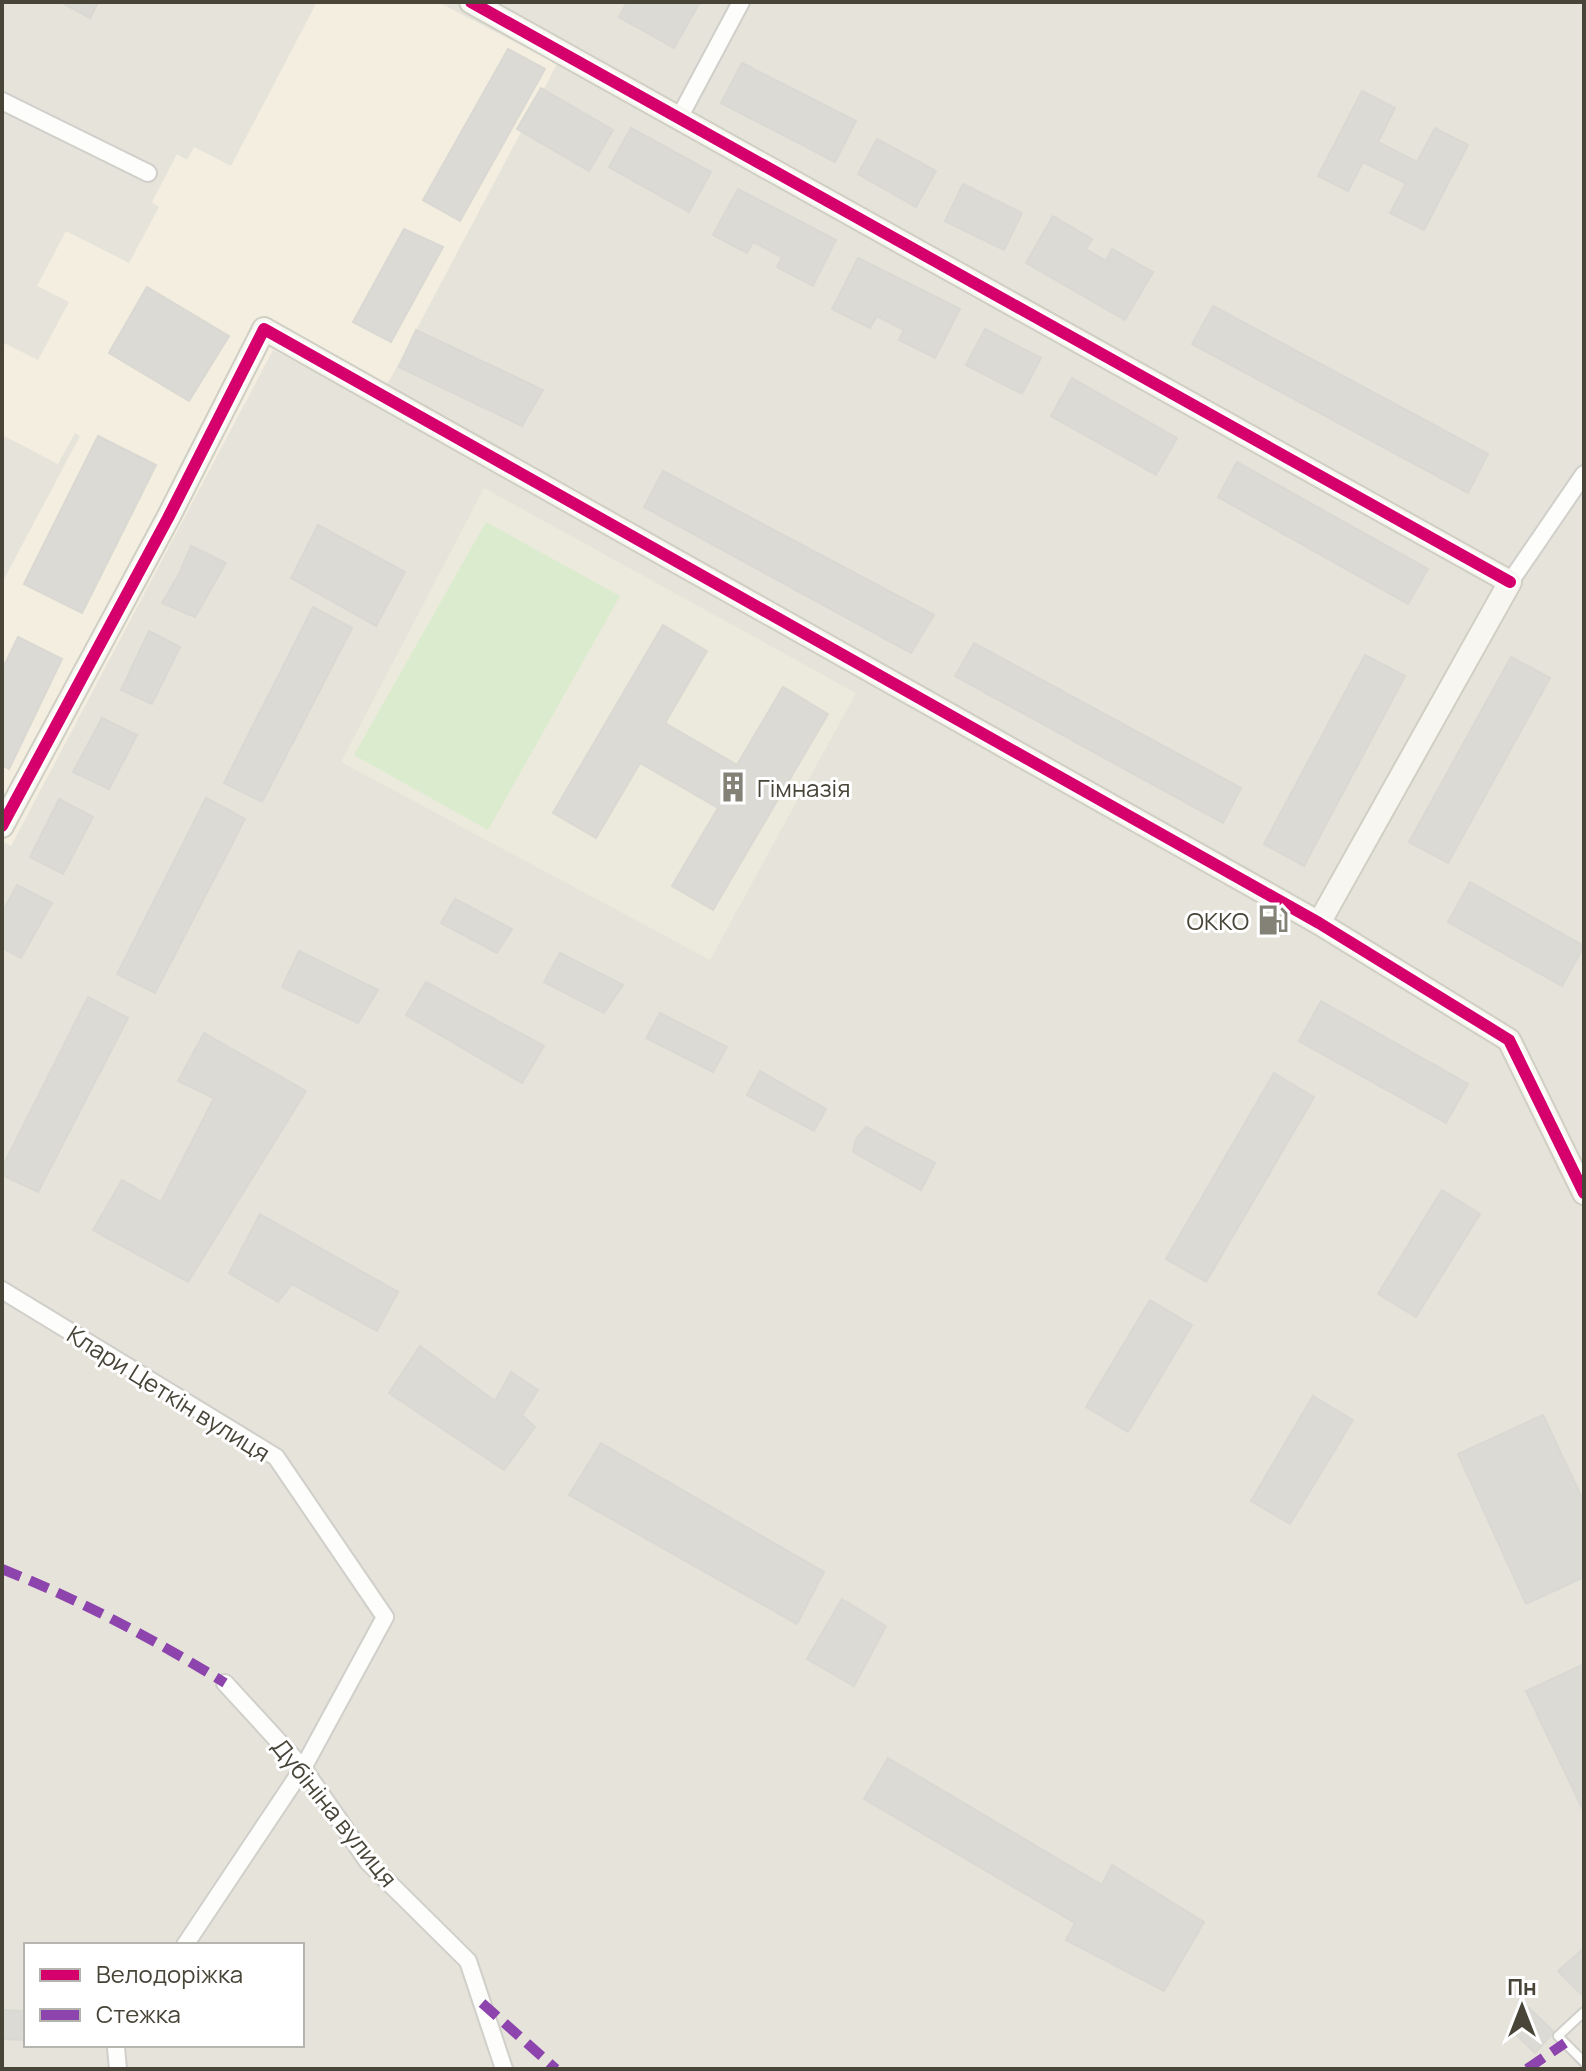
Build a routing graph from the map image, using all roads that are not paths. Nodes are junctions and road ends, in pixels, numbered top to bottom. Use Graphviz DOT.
graph roads {
  1 [pos="471,2"];
  2 [pos="741,2"];
  3 [pos="2,101"];
  4 [pos="679,118"];
  5 [pos="148,173"];
  6 [pos="1584,474"];
  7 [pos="1510,582"];
  8 [pos="2,826"];
  9 [pos="1319,923"];
  10 [pos="1584,1193"];
  11 [pos="2,1290"];
  12 [pos="225,1683"];
  13 [pos="303,1768"];
  14 [pos="186,1943"];
  15 [pos="1584,2012"];
  16 [pos="116,2047"];
  17 [pos="1584,2062"];
  18 [pos="118,2069"];
  19 [pos="504,2069"];
  1 -- 4 [label="street"];
  2 -- 4 [label="street"];
  3 -- 5 [label="street"];
  4 -- 7 [label="street"];
  6 -- 7 [label="street"];
  7 -- 9 [label="street"];
  8 -- 9 [label="street"];
  9 -- 10 [label="street"];
  11 -- 13 [label="street, Клари Цеткін вулиця"];
  12 -- 13 [label="street, Дубініна вулиця"];
  13 -- 14 [label="street, Клари Цеткін вулиця"];
  13 -- 19 [label="street, Дубініна вулиця"];
  15 -- 17 [label="lane"];
  16 -- 18 [label="street"];
}
